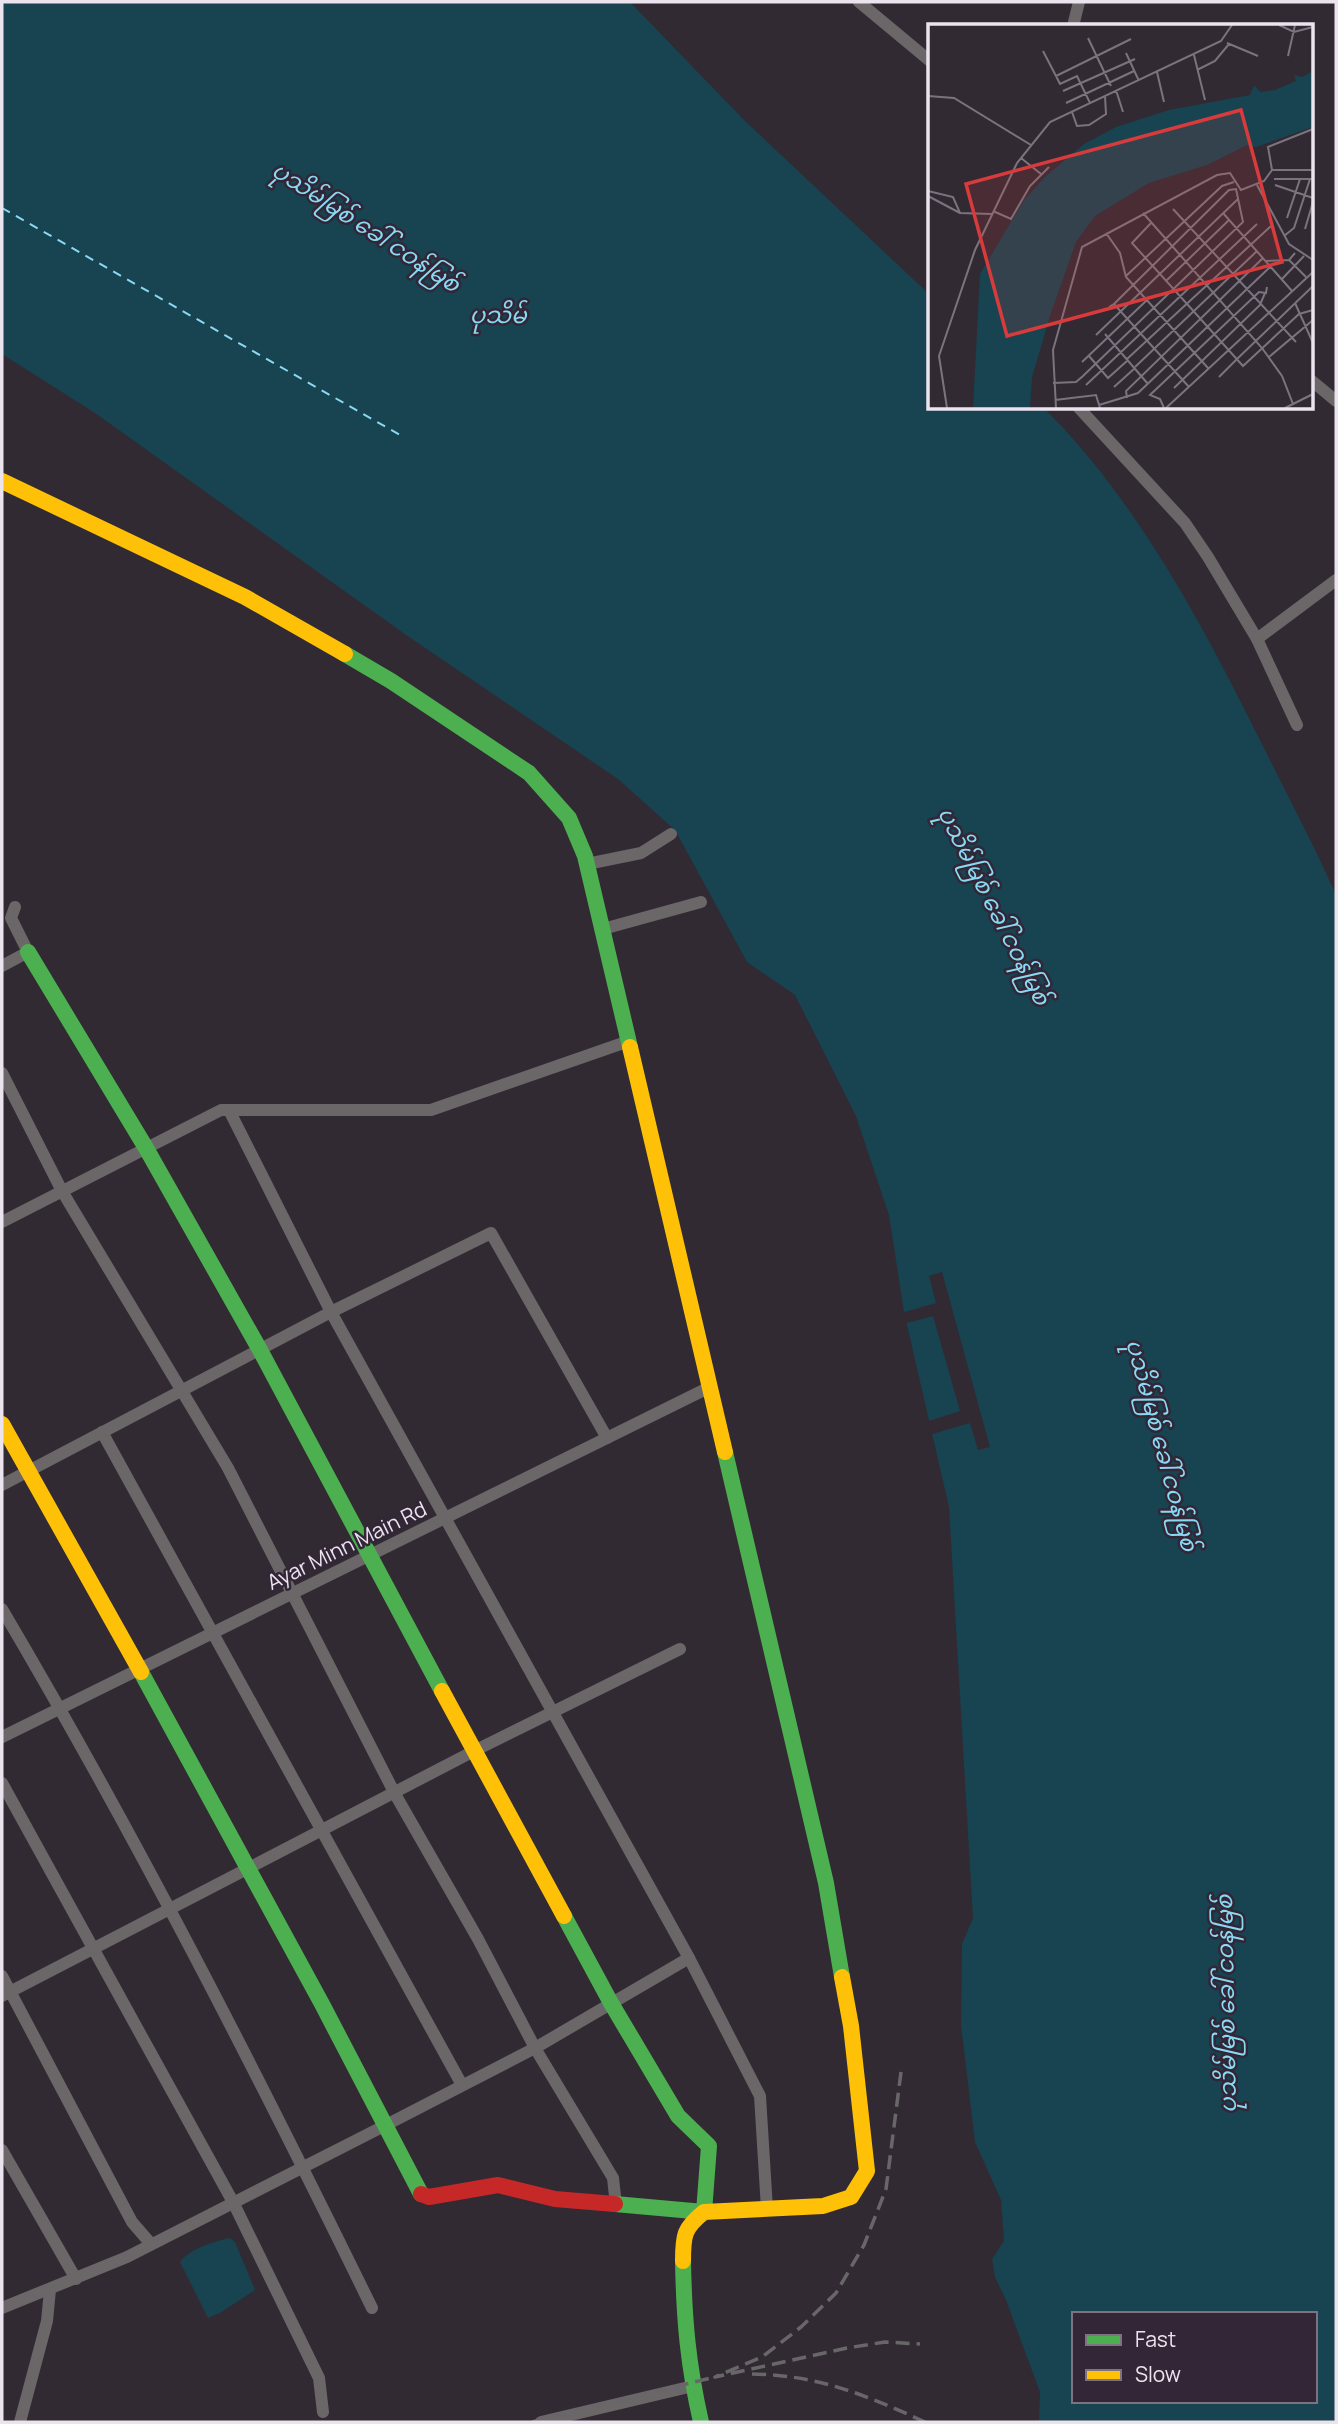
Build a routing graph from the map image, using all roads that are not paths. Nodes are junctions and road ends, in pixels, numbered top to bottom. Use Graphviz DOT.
graph roads {
  1 [pos="859,2"];
  2 [pos="1079,2"];
  3 [pos="1074,24"];
  4 [pos="928,59"];
  5 [pos="1314,383"];
  6 [pos="1336,401"];
  7 [pos="1081,410"];
  8 [pos="2,481"];
  9 [pos="1336,580"];
  10 [pos="1257,639"];
  11 [pos="1297,725"];
  12 [pos="671,834"];
  13 [pos="587,864"];
  14 [pos="701,902"];
  15 [pos="15,907"];
  16 [pos="603,929"];
  17 [pos="29,952"];
  18 [pos="2,966"];
  19 [pos="629,1041"];
  20 [pos="2,1073"];
  21 [pos="229,1110"];
  22 [pos="146,1148"];
  23 [pos="62,1191"];
  24 [pos="2,1222"];
  25 [pos="331,1312"];
  26 [pos="260,1350"];
  27 [pos="708,1388"];
  28 [pos="182,1389"];
  29 [pos="2,1424"];
  30 [pos="102,1432"];
  31 [pos="607,1438"];
  32 [pos="29,1471"];
  33 [pos="2,1485"];
  34 [pos="446,1518"];
  35 [pos="371,1555"];
  36 [pos="293,1593"];
  37 [pos="2,1609"];
  38 [pos="213,1633"];
  39 [pos="680,1649"];
  40 [pos="140,1669"];
  41 [pos="61,1708"];
  42 [pos="553,1712"];
  43 [pos="2,1737"];
  44 [pos="474,1751"];
  45 [pos="2,1783"];
  46 [pos="395,1794"];
  47 [pos="322,1831"];
  48 [pos="249,1869"];
  49 [pos="170,1909"];
  50 [pos="93,1949"];
  51 [pos="689,1958"];
  52 [pos="2,1976"];
  53 [pos="6,1994"];
  54 [pos="611,2003"];
  55 [pos="535,2048"];
  56 [pos="462,2085"];
  57 [pos="386,2126"];
  58 [pos="2,2150"];
  59 [pos="303,2166"];
  60 [pos="233,2202"];
  61 [pos="616,2205"];
  62 [pos="767,2209"];
  63 [pos="704,2212"];
  64 [pos="151,2244"];
  65 [pos="76,2279"];
  66 [pos="50,2290"];
  67 [pos="2,2308"];
  68 [pos="372,2308"];
  69 [pos="693,2386"];
  70 [pos="323,2412"];
  71 [pos="20,2422"];
  72 [pos="541,2422"];
  73 [pos="701,2422"];
  1 -- 4 [label="street"];
  2 -- 3 [label="street"];
  5 -- 6 [label="street"];
  7 -- 10 [label="street"];
  8 -- 13 [label="street"];
  9 -- 10 [label="street"];
  10 -- 11 [label="street"];
  12 -- 13 [label="street"];
  13 -- 16 [label="street"];
  14 -- 16 [label="street"];
  15 -- 17 [label="street"];
  16 -- 19 [label="street"];
  17 -- 18 [label="street"];
  17 -- 22 [label="street"];
  19 -- 21 [label="street"];
  19 -- 27 [label="street"];
  20 -- 23 [label="street"];
  21 -- 22 [label="street"];
  21 -- 25 [label="street"];
  22 -- 23 [label="street"];
  22 -- 26 [label="street"];
  23 -- 24 [label="street"];
  23 -- 28 [label="street"];
  25 -- 26 [label="street"];
  25 -- 31 [label="street"];
  25 -- 34 [label="street"];
  26 -- 28 [label="street"];
  26 -- 35 [label="street"];
  27 -- 31 [label="street, Ayar Minn Main Rd"];
  27 -- 62 [label="street"];
  28 -- 30 [label="street"];
  28 -- 36 [label="street"];
  29 -- 32 [label="street"];
  30 -- 32 [label="street"];
  30 -- 38 [label="street"];
  31 -- 34 [label="street, Ayar Minn Main Rd"];
  32 -- 33 [label="street"];
  32 -- 40 [label="street"];
  34 -- 35 [label="street, Ayar Minn Main Rd"];
  34 -- 42 [label="street"];
  35 -- 36 [label="street, Ayar Minn Main Rd"];
  35 -- 44 [label="street"];
  36 -- 38 [label="street, Ayar Minn Main Rd"];
  36 -- 46 [label="street"];
  37 -- 41 [label="street"];
  38 -- 40 [label="street, Ayar Minn Main Rd"];
  38 -- 47 [label="street"];
  39 -- 42 [label="street"];
  40 -- 41 [label="street, Ayar Minn Main Rd"];
  40 -- 48 [label="street"];
  41 -- 43 [label="street, Ayar Minn Main Rd"];
  41 -- 49 [label="street"];
  42 -- 44 [label="street"];
  42 -- 51 [label="street"];
  44 -- 46 [label="street"];
  44 -- 54 [label="street"];
  45 -- 50 [label="street"];
  46 -- 47 [label="street"];
  46 -- 55 [label="street"];
  47 -- 48 [label="street"];
  47 -- 56 [label="street"];
  48 -- 49 [label="street"];
  48 -- 57 [label="street"];
  49 -- 50 [label="street"];
  49 -- 59 [label="street"];
  50 -- 53 [label="street"];
  50 -- 60 [label="street"];
  51 -- 54 [label="street"];
  51 -- 62 [label="street"];
  52 -- 53 [label="street"];
  53 -- 64 [label="street"];
  54 -- 55 [label="street"];
  54 -- 63 [label="street"];
  55 -- 56 [label="street"];
  55 -- 61 [label="street"];
  56 -- 57 [label="street"];
  57 -- 59 [label="street"];
  57 -- 61 [label="street"];
  58 -- 65 [label="street"];
  59 -- 60 [label="street"];
  59 -- 68 [label="street"];
  60 -- 64 [label="street"];
  60 -- 70 [label="street"];
  61 -- 63 [label="street"];
  62 -- 63 [label="street"];
  63 -- 69 [label="street"];
  64 -- 65 [label="street"];
  65 -- 66 [label="street"];
  66 -- 67 [label="street"];
  66 -- 71 [label="street"];
  69 -- 72 [label="street"];
  69 -- 73 [label="street"];
}
